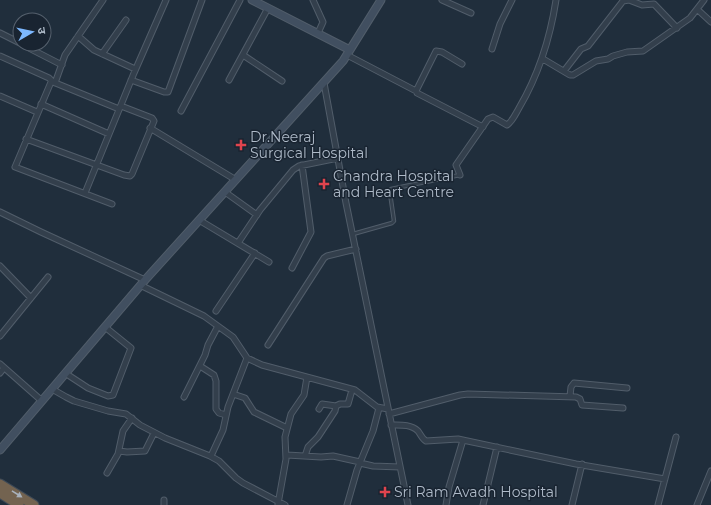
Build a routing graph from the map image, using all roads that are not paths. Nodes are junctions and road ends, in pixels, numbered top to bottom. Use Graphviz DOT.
graph roads {
  1 [pos="103,0"];
  2 [pos="166,0"];
  3 [pos="202,0"];
  4 [pos="240,0"];
  5 [pos="252,0"];
  6 [pos="313,0"];
  7 [pos="381,0"];
  8 [pos="442,0"];
  9 [pos="512,0"];
  10 [pos="556,0"];
  11 [pos="704,0"];
  12 [pos="268,8"];
  13 [pos="696,11"];
  14 [pos="471,13"];
  15 [pos="126,20"];
  16 [pos="711,22"];
  17 [pos="677,28"];
  18 [pos="0,33"];
  19 [pos="318,33"];
  20 [pos="78,36"];
  21 [pos="12,40"];
  22 [pos="492,49"];
  23 [pos="36,52"];
  24 [pos="349,52"];
  25 [pos="102,54"];
  26 [pos="243,55"];
  27 [pos="0,56"];
  28 [pos="543,59"];
  29 [pos="462,64"];
  30 [pos="62,65"];
  31 [pos="135,69"];
  32 [pos="564,71"];
  33 [pos="131,80"];
  34 [pos="229,80"];
  35 [pos="282,81"];
  36 [pos="54,82"];
  37 [pos="324,83"];
  38 [pos="416,91"];
  39 [pos="0,96"];
  40 [pos="40,104"];
  41 [pos="120,107"];
  42 [pos="181,111"];
  43 [pos="37,112"];
  44 [pos="483,126"];
  45 [pos="150,128"];
  46 [pos="109,134"];
  47 [pos="26,139"];
  48 [pos="338,158"];
  49 [pos="97,165"];
  50 [pos="302,165"];
  51 [pos="460,175"];
  52 [pos="236,180"];
  53 [pos="225,192"];
  54 [pos="85,193"];
  55 [pos="112,204"];
  56 [pos="0,212"];
  57 [pos="257,215"];
  58 [pos="199,220"];
  59 [pos="352,234"];
  60 [pos="238,243"];
  61 [pos="356,249"];
  62 [pos="255,253"];
  63 [pos="269,262"];
  64 [pos="0,266"];
  65 [pos="292,268"];
  66 [pos="48,277"];
  67 [pos="142,283"];
  68 [pos="31,298"];
  69 [pos="216,311"];
  70 [pos="218,326"];
  71 [pos="105,327"];
  72 [pos="0,336"];
  73 [pos="268,345"];
  74 [pos="247,358"];
  75 [pos="2,366"];
  76 [pos="200,366"];
  77 [pos="0,373"];
  78 [pos="65,373"];
  79 [pos="307,377"];
  80 [pos="626,388"];
  81 [pos="52,389"];
  82 [pos="352,390"];
  83 [pos="233,394"];
  84 [pos="570,396"];
  85 [pos="184,398"];
  86 [pos="42,401"];
  87 [pos="336,406"];
  88 [pos="380,408"];
  89 [pos="623,408"];
  90 [pos="319,409"];
  91 [pos="389,412"];
  92 [pos="226,415"];
  93 [pos="132,418"];
  94 [pos="391,425"];
  95 [pos="287,428"];
  96 [pos="154,433"];
  97 [pos="676,437"];
  98 [pos="463,440"];
  99 [pos="497,447"];
  100 [pos="0,450"];
  101 [pos="118,451"];
  102 [pos="286,455"];
  103 [pos="211,456"];
  104 [pos="305,456"];
  105 [pos="360,462"];
  106 [pos="582,464"];
  107 [pos="400,467"];
  108 [pos="711,471"];
  109 [pos="107,473"];
  110 [pos="665,479"];
  111 [pos="0,484"];
  112 [pos="0,493"];
  113 [pos="278,504"];
  114 [pos="19,505"];
  115 [pos="34,505"];
  116 [pos="285,505"];
  117 [pos="347,505"];
  118 [pos="408,505"];
  119 [pos="446,505"];
  120 [pos="483,505"];
  121 [pos="572,505"];
  122 [pos="658,505"];
  123 [pos="697,505"];
  1 -- 20 [label="street"];
  2 -- 31 [label="street"];
  3 -- 33 [label="street"];
  4 -- 42 [label="street"];
  5 -- 12 [label="main road"];
  6 -- 19 [label="street"];
  7 -- 24 [label="main road"];
  8 -- 14 [label="street"];
  9 -- 22 [label="street"];
  10 -- 28 [label="street"];
  11 -- 13 [label="street"];
  12 -- 19 [label="main road"];
  12 -- 26 [label="street"];
  13 -- 16 [label="street"];
  13 -- 17 [label="street"];
  15 -- 25 [label="street"];
  17 -- 32 [label="street"];
  17 -- 32 [label="street"];
  18 -- 21 [label="street"];
  19 -- 24 [label="main road"];
  20 -- 25 [label="street"];
  20 -- 30 [label="street"];
  23 -- 30 [label="street"];
  24 -- 37 [label="main road"];
  24 -- 38 [label="street"];
  25 -- 31 [label="street"];
  26 -- 34 [label="street"];
  26 -- 35 [label="street"];
  27 -- 36 [label="street"];
  28 -- 32 [label="street"];
  28 -- 44 [label="street"];
  29 -- 38 [label="street"];
  30 -- 36 [label="street"];
  31 -- 33 [label="street"];
  33 -- 41 [label="street"];
  36 -- 40 [label="street"];
  36 -- 41 [label="street"];
  37 -- 48 [label="street"];
  37 -- 52 [label="main road"];
  38 -- 44 [label="street"];
  39 -- 43 [label="street"];
  40 -- 43 [label="street"];
  40 -- 46 [label="street"];
  41 -- 45 [label="street"];
  41 -- 46 [label="street"];
  43 -- 47 [label="street"];
  44 -- 51 [label="street"];
  45 -- 49 [label="street"];
  45 -- 52 [label="street"];
  46 -- 49 [label="street"];
  47 -- 49 [label="street"];
  47 -- 54 [label="street"];
  48 -- 50 [label="street"];
  48 -- 59 [label="street"];
  49 -- 54 [label="street"];
  50 -- 57 [label="street"];
  50 -- 65 [label="street"];
  51 -- 59 [label="lane"];
  52 -- 53 [label="main road"];
  53 -- 57 [label="street"];
  53 -- 58 [label="main road"];
  54 -- 55 [label="street"];
  56 -- 67 [label="street"];
  57 -- 60 [label="street"];
  58 -- 60 [label="street"];
  58 -- 67 [label="main road"];
  59 -- 61 [label="street"];
  60 -- 62 [label="street"];
  61 -- 73 [label="street"];
  61 -- 91 [label="street"];
  62 -- 63 [label="street"];
  62 -- 69 [label="street"];
  64 -- 68 [label="street"];
  66 -- 68 [label="street"];
  67 -- 70 [label="street"];
  67 -- 71 [label="main road"];
  68 -- 72 [label="street"];
  70 -- 74 [label="street"];
  70 -- 76 [label="street"];
  71 -- 78 [label="main road"];
  71 -- 78 [label="street"];
  74 -- 79 [label="street"];
  74 -- 83 [label="street"];
  75 -- 77 [label="street"];
  75 -- 86 [label="street"];
  76 -- 85 [label="street"];
  76 -- 92 [label="street"];
  78 -- 81 [label="main road"];
  79 -- 82 [label="street"];
  79 -- 95 [label="street"];
  80 -- 84 [label="street"];
  81 -- 86 [label="main road"];
  81 -- 93 [label="street"];
  82 -- 87 [label="street"];
  82 -- 88 [label="street"];
  83 -- 92 [label="street"];
  83 -- 95 [label="street"];
  84 -- 89 [label="street"];
  84 -- 91 [label="street"];
  86 -- 100 [label="main road"];
  87 -- 90 [label="street"];
  87 -- 104 [label="street"];
  88 -- 91 [label="street"];
  88 -- 105 [label="street"];
  91 -- 94 [label="street"];
  92 -- 103 [label="street"];
  93 -- 96 [label="street"];
  93 -- 101 [label="street"];
  94 -- 98 [label="street"];
  94 -- 107 [label="street"];
  95 -- 102 [label="street"];
  96 -- 101 [label="street"];
  96 -- 103 [label="street"];
  97 -- 110 [label="street"];
  98 -- 99 [label="street"];
  98 -- 119 [label="street"];
  99 -- 106 [label="street"];
  99 -- 120 [label="street"];
  101 -- 109 [label="street"];
  102 -- 104 [label="street"];
  102 -- 113 [label="street"];
  103 -- 113 [label="street"];
  104 -- 105 [label="street"];
  105 -- 107 [label="street"];
  105 -- 117 [label="street"];
  106 -- 110 [label="street"];
  106 -- 121 [label="street"];
  107 -- 118 [label="street"];
  108 -- 123 [label="street"];
  110 -- 122 [label="street"];
  111 -- 115 [label="highway, one-way"];
  112 -- 114 [label="highway"];
  113 -- 116 [label="street"];
}
